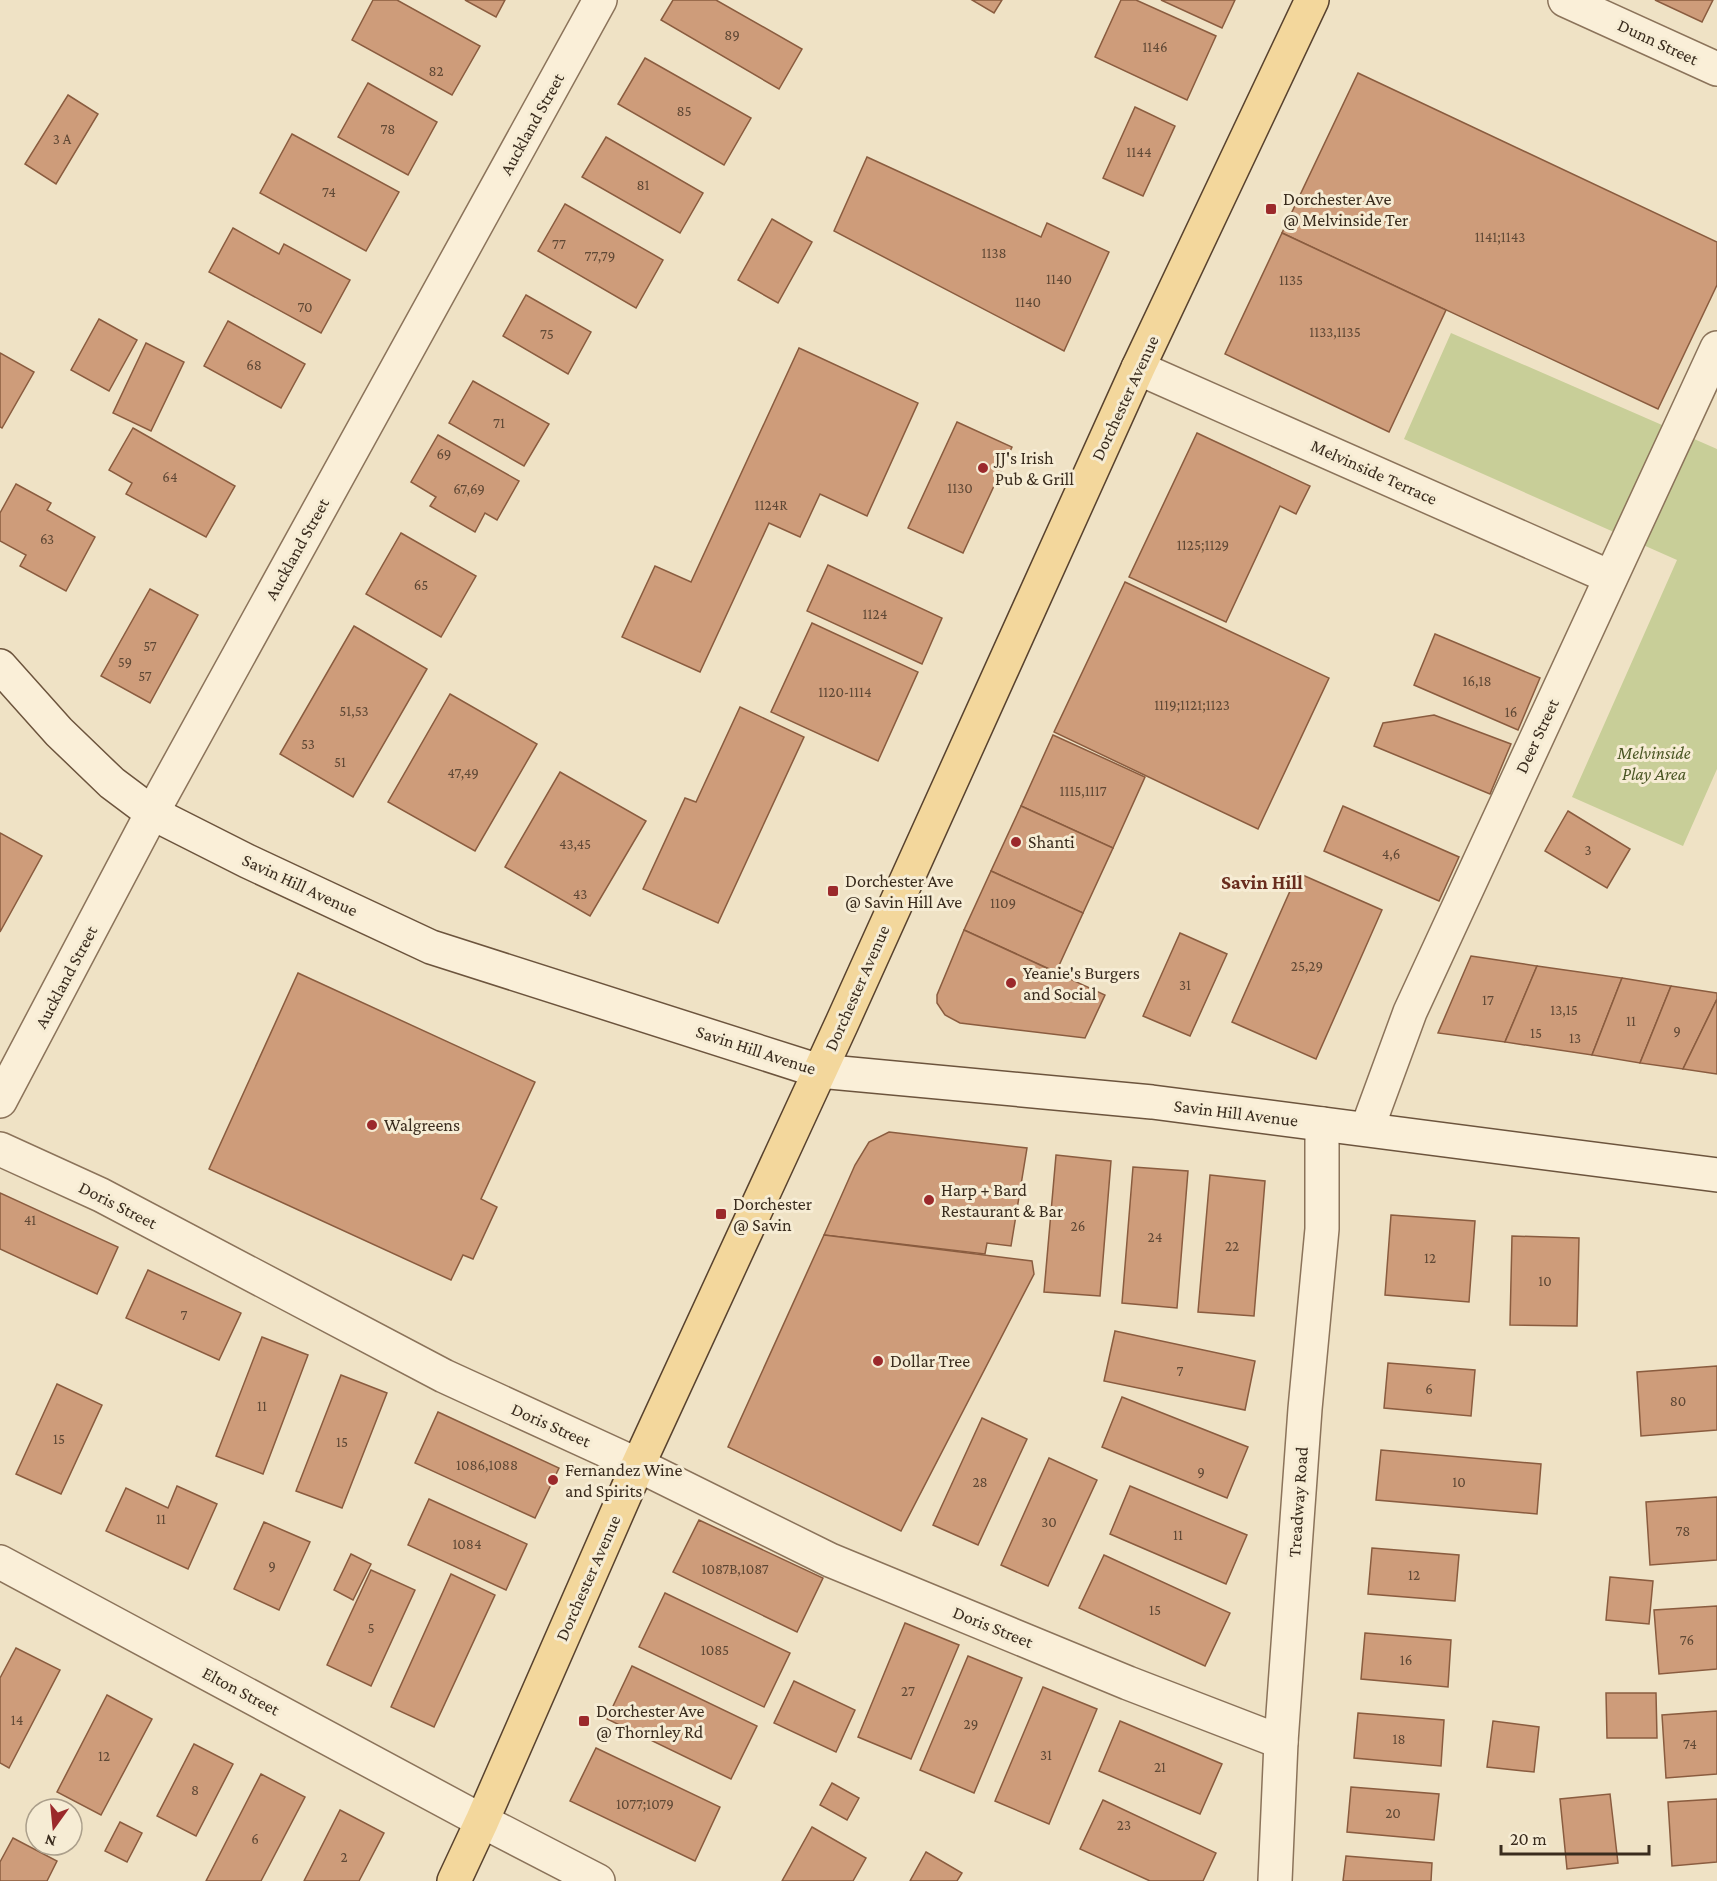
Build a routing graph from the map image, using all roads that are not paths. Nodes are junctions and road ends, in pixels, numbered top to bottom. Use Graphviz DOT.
graph roads {
  1 [pos="600,0"];
  2 [pos="1312,0"];
  3 [pos="1565,0"];
  4 [pos="1717,69"];
  5 [pos="1717,348"];
  6 [pos="1138,368"];
  7 [pos="1610,577"];
  8 [pos="0,666"];
  9 [pos="152,813"];
  10 [pos="819,1071"];
  11 [pos="0,1101"];
  12 [pos="1322,1124"];
  13 [pos="1367,1129"];
  14 [pos="0,1149"];
  15 [pos="1717,1175"];
  16 [pos="638,1465"];
  17 [pos="0,1562"];
  18 [pos="1281,1742"];
  19 [pos="482,1821"];
  20 [pos="454,1881"];
  21 [pos="598,1881"];
  22 [pos="1275,1881"];
  1 -- 9 [label="street, Auckland Street"];
  2 -- 6 [label="main road, Dorchester Avenue"];
  3 -- 4 [label="street, Dunn Street"];
  5 -- 7 [label="street, Deer Street"];
  6 -- 7 [label="street, Melvinside Terrace"];
  6 -- 10 [label="main road, Dorchester Avenue"];
  7 -- 13 [label="street, Deer Street"];
  8 -- 9 [label="street, Savin Hill Avenue"];
  9 -- 10 [label="street, Savin Hill Avenue"];
  9 -- 11 [label="street, Auckland Street"];
  10 -- 12 [label="street, Savin Hill Avenue"];
  10 -- 16 [label="main road, Dorchester Avenue"];
  12 -- 13 [label="street, Savin Hill Avenue"];
  12 -- 18 [label="street, Treadway Road"];
  13 -- 15 [label="street, Savin Hill Avenue"];
  14 -- 16 [label="street, Doris Street"];
  16 -- 18 [label="street, Doris Street"];
  16 -- 19 [label="main road, Dorchester Avenue"];
  17 -- 19 [label="street, Elton Street"];
  18 -- 22 [label="street, Treadway Road"];
  19 -- 20 [label="main road, Dorchester Avenue"];
  19 -- 21 [label="street, Elton Street"];
}
